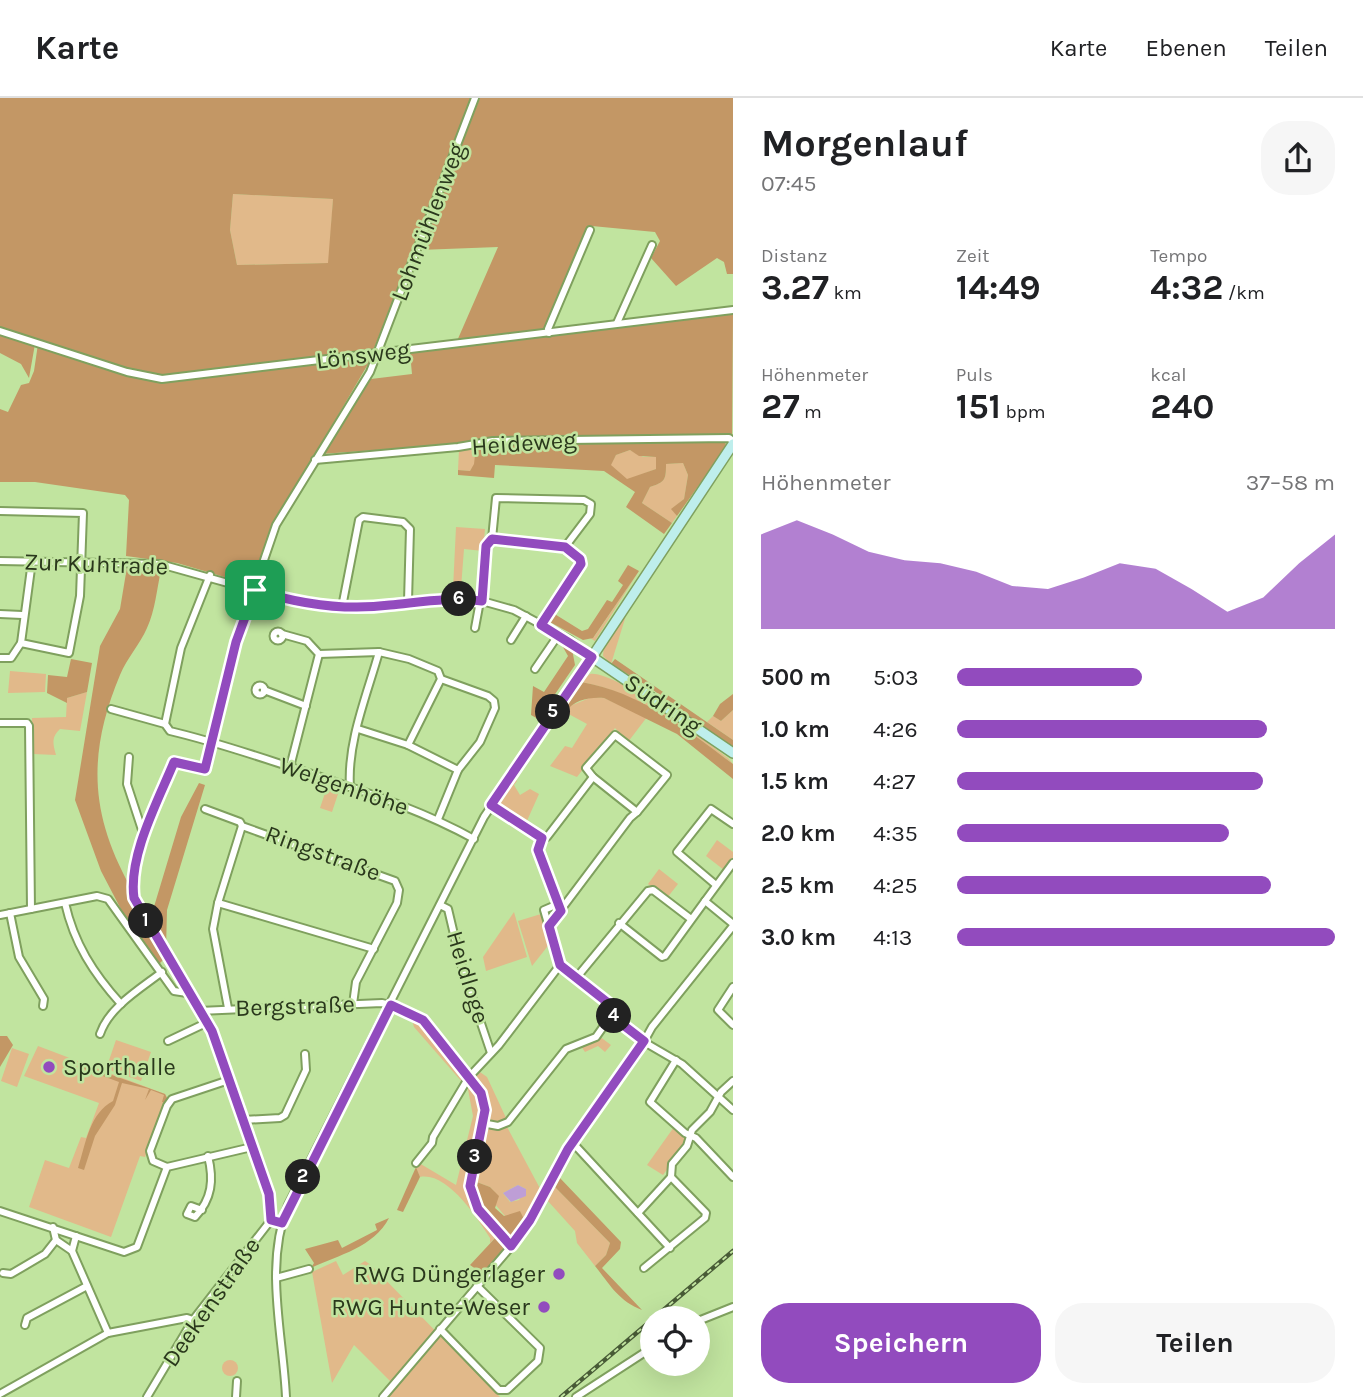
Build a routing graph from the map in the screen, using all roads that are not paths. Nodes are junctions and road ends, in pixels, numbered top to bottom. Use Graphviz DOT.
graph roads {
  1 [pos="475,98"];
  2 [pos="590,230"];
  3 [pos="652,245"];
  4 [pos="733,310"];
  5 [pos="617,323"];
  6 [pos="0,331"];
  7 [pos="549,332"];
  8 [pos="376,354"];
  9 [pos="733,443"];
  10 [pos="315,460"];
  11 [pos="0,511"];
  12 [pos="492,539"];
  13 [pos="565,547"];
  14 [pos="0,561"];
  15 [pos="32,561"];
  16 [pos="82,561"];
  17 [pos="210,576"];
  18 [pos="255,590"];
  19 [pos="408,601"];
  20 [pos="481,601"];
  21 [pos="342,607"];
  22 [pos="0,614"];
  23 [pos="22,615"];
  24 [pos="526,616"];
  25 [pos="541,625"];
  26 [pos="475,628"];
  27 [pos="282,634"];
  28 [pos="559,634"];
  29 [pos="511,640"];
  30 [pos="20,643"];
  31 [pos="379,652"];
  32 [pos="319,654"];
  33 [pos="592,657"];
  34 [pos="0,658"];
  35 [pos="535,669"];
  36 [pos="442,679"];
  37 [pos="264,690"];
  38 [pos="306,706"];
  39 [pos="111,709"];
  40 [pos="0,723"];
  41 [pos="164,724"];
  42 [pos="358,729"];
  43 [pos="212,740"];
  44 [pos="408,745"];
  45 [pos="733,753"];
  46 [pos="128,757"];
  47 [pos="289,767"];
  48 [pos="458,770"];
  49 [pos="593,777"];
  50 [pos="350,787"];
  51 [pos="491,805"];
  52 [pos="205,809"];
  53 [pos="637,812"];
  54 [pos="438,819"];
  55 [pos="733,824"];
  56 [pos="242,826"];
  57 [pos="144,836"];
  58 [pos="474,838"];
  59 [pos="542,838"];
  60 [pos="733,863"];
  61 [pos="716,885"];
  62 [pos="705,901"];
  63 [pos="65,902"];
  64 [pos="218,903"];
  65 [pos="440,905"];
  66 [pos="559,908"];
  67 [pos="31,909"];
  68 [pos="10,913"];
  69 [pos="0,915"];
  70 [pos="691,919"];
  71 [pos="619,923"];
  72 [pos="733,925"];
  73 [pos="549,926"];
  74 [pos="374,949"];
  75 [pos="560,965"];
  76 [pos="162,972"];
  77 [pos="577,977"];
  78 [pos="733,987"];
  79 [pos="187,992"];
  80 [pos="121,1004"];
  81 [pos="353,1004"];
  82 [pos="391,1005"];
  83 [pos="43,1006"];
  84 [pos="228,1008"];
  85 [pos="198,1011"];
  86 [pos="614,1018"];
  87 [pos="206,1023"];
  88 [pos="733,1025"];
  89 [pos="100,1034"];
  90 [pos="168,1041"];
  91 [pos="644,1041"];
  92 [pos="491,1053"];
  93 [pos="305,1054"];
  94 [pos="676,1060"];
  95 [pos="469,1077"];
  96 [pos="229,1080"];
  97 [pos="733,1081"];
  98 [pos="719,1097"];
  99 [pos="733,1110"];
  100 [pos="243,1120"];
  101 [pos="482,1123"];
  102 [pos="690,1135"];
  103 [pos="573,1143"];
  104 [pos="253,1147"];
  105 [pos="208,1156"];
  106 [pos="416,1163"];
  107 [pos="167,1167"];
  108 [pos="671,1177"];
  109 [pos="733,1177"];
  110 [pos="202,1210"];
  111 [pos="0,1211"];
  112 [pos="638,1213"];
  113 [pos="271,1220"];
  114 [pos="282,1223"];
  115 [pos="53,1227"];
  116 [pos="76,1236"];
  117 [pos="55,1240"];
  118 [pos="511,1246"];
  119 [pos="670,1248"];
  120 [pos="72,1251"];
  121 [pos="644,1268"];
  122 [pos="309,1269"];
  123 [pos="4,1273"];
  124 [pos="276,1278"];
  125 [pos="87,1286"];
  126 [pos="478,1286"];
  127 [pos="733,1307"];
  128 [pos="710,1316"];
  129 [pos="193,1320"];
  130 [pos="25,1325"];
  131 [pos="440,1329"];
  132 [pos="108,1333"];
  133 [pos="640,1355"];
  134 [pos="237,1381"];
  135 [pos="0,1394"];
  136 [pos="147,1397"];
  137 [pos="236,1397"];
  138 [pos="286,1397"];
  139 [pos="383,1397"];
  140 [pos="576,1397"];
  1 -- 8 [label="street, Lohmühlenweg"];
  2 -- 7 [label="street"];
  3 -- 5 [label="street"];
  4 -- 5 [label="street, Lönsweg"];
  5 -- 7 [label="street, Lönsweg"];
  6 -- 8 [label="street, Lönsweg"];
  7 -- 8 [label="street, Lönsweg"];
  8 -- 10 [label="street, Lohmühlenweg"];
  9 -- 10 [label="street, Heideweg"];
  9 -- 33 [label="main road"];
  10 -- 18 [label="street, Lohmühlenweg"];
  11 -- 16 [label="street"];
  12 -- 13 [label="street"];
  12 -- 13 [label="street"];
  12 -- 20 [label="street"];
  13 -- 25 [label="street"];
  14 -- 15 [label="street, Zur Kuhtrade"];
  15 -- 16 [label="street, Zur Kuhtrade"];
  15 -- 23 [label="street"];
  16 -- 17 [label="street, Zur Kuhtrade"];
  16 -- 30 [label="street"];
  17 -- 18 [label="street, Zur Kuhtrade"];
  17 -- 41 [label="street"];
  18 -- 21 [label="street, Zur Kuhtrade"];
  18 -- 43 [label="street, Lohmühlenweg"];
  19 -- 20 [label="street, Zur Kuhtrade"];
  19 -- 21 [label="street, Zur Kuhtrade"];
  19 -- 21 [label="street"];
  20 -- 24 [label="street, Zur Kuhtrade"];
  20 -- 26 [label="street"];
  22 -- 23 [label="street"];
  23 -- 30 [label="street"];
  24 -- 25 [label="street, Zur Kuhtrade"];
  24 -- 29 [label="street"];
  25 -- 28 [label="street, Zur Kuhtrade"];
  27 -- 32 [label="street"];
  28 -- 33 [label="street, Zur Kuhtrade"];
  28 -- 35 [label="street"];
  30 -- 34 [label="street"];
  31 -- 32 [label="street"];
  31 -- 36 [label="street"];
  31 -- 42 [label="street"];
  32 -- 38 [label="street"];
  33 -- 45 [label="main road, Südring"];
  33 -- 51 [label="street"];
  36 -- 44 [label="street"];
  36 -- 48 [label="street"];
  37 -- 38 [label="street"];
  38 -- 47 [label="street"];
  39 -- 41 [label="street, Welgenhöhe"];
  40 -- 67 [label="street"];
  41 -- 43 [label="street, Welgenhöhe"];
  42 -- 44 [label="street"];
  42 -- 50 [label="street"];
  43 -- 47 [label="street, Welgenhöhe"];
  43 -- 57 [label="street, Lohmühlenweg"];
  44 -- 48 [label="street"];
  46 -- 57 [label="street"];
  47 -- 50 [label="street, Welgenhöhe"];
  48 -- 54 [label="street"];
  49 -- 53 [label="street"];
  49 -- 53 [label="street"];
  49 -- 59 [label="street"];
  50 -- 54 [label="street, Welgenhöhe"];
  51 -- 58 [label="street"];
  51 -- 59 [label="street"];
  52 -- 56 [label="street, Ringstraße"];
  53 -- 66 [label="street"];
  54 -- 58 [label="street, Welgenhöhe"];
  55 -- 61 [label="street"];
  56 -- 64 [label="street, Ringstraße"];
  56 -- 74 [label="street, Ringstraße"];
  57 -- 79 [label="street"];
  58 -- 65 [label="street"];
  59 -- 66 [label="street"];
  60 -- 61 [label="street"];
  61 -- 62 [label="street"];
  62 -- 70 [label="street"];
  62 -- 72 [label="street"];
  63 -- 67 [label="street"];
  63 -- 76 [label="street"];
  63 -- 80 [label="street"];
  64 -- 74 [label="street"];
  64 -- 84 [label="street, Ringstraße"];
  65 -- 82 [label="street"];
  65 -- 92 [label="street, Heidloge"];
  66 -- 73 [label="street"];
  66 -- 73 [label="street"];
  67 -- 68 [label="street"];
  68 -- 69 [label="street"];
  68 -- 83 [label="street"];
  70 -- 71 [label="street"];
  70 -- 71 [label="street"];
  71 -- 77 [label="street"];
  72 -- 91 [label="street"];
  73 -- 75 [label="street"];
  74 -- 81 [label="street, Ringstraße"];
  75 -- 77 [label="street"];
  75 -- 92 [label="street, Heidloge"];
  76 -- 79 [label="street"];
  76 -- 80 [label="street"];
  77 -- 86 [label="street"];
  78 -- 88 [label="street"];
  79 -- 85 [label="street"];
  80 -- 89 [label="street"];
  81 -- 82 [label="street, Bergstraße"];
  81 -- 84 [label="street, Bergstraße"];
  82 -- 95 [label="street"];
  82 -- 114 [label="street"];
  84 -- 85 [label="street, Bergstraße"];
  85 -- 87 [label="street"];
  86 -- 91 [label="street"];
  86 -- 101 [label="street"];
  87 -- 90 [label="street"];
  87 -- 96 [label="street"];
  91 -- 94 [label="street"];
  91 -- 103 [label="street"];
  92 -- 95 [label="street, Heidloge"];
  93 -- 100 [label="street"];
  94 -- 98 [label="street"];
  94 -- 102 [label="street"];
  95 -- 101 [label="street"];
  95 -- 106 [label="street, Heidloge"];
  96 -- 100 [label="street"];
  96 -- 107 [label="street"];
  97 -- 98 [label="street"];
  98 -- 99 [label="street"];
  98 -- 102 [label="street"];
  100 -- 104 [label="street"];
  101 -- 118 [label="street"];
  102 -- 108 [label="street"];
  102 -- 109 [label="street"];
  103 -- 112 [label="street"];
  103 -- 118 [label="street"];
  104 -- 105 [label="street"];
  104 -- 113 [label="street"];
  105 -- 107 [label="street"];
  105 -- 110 [label="street"];
  107 -- 116 [label="street"];
  108 -- 112 [label="street"];
  108 -- 119 [label="street"];
  111 -- 115 [label="street"];
  112 -- 119 [label="street"];
  113 -- 114 [label="street, Deekenstraße"];
  113 -- 129 [label="street, Deekenstraße"];
  114 -- 124 [label="street"];
  115 -- 116 [label="street"];
  115 -- 117 [label="street"];
  116 -- 120 [label="street"];
  117 -- 120 [label="street"];
  117 -- 123 [label="street"];
  118 -- 126 [label="street"];
  119 -- 121 [label="street"];
  120 -- 125 [label="street"];
  122 -- 124 [label="street"];
  124 -- 138 [label="street"];
  125 -- 130 [label="street"];
  125 -- 132 [label="street"];
  126 -- 131 [label="street"];
  126 -- 131 [label="street"];
  127 -- 128 [label="street"];
  129 -- 132 [label="street"];
  129 -- 136 [label="street, Deekenstraße"];
  131 -- 139 [label="street"];
  132 -- 135 [label="street"];
  133 -- 140 [label="street"];
  134 -- 137 [label="street"];
}
